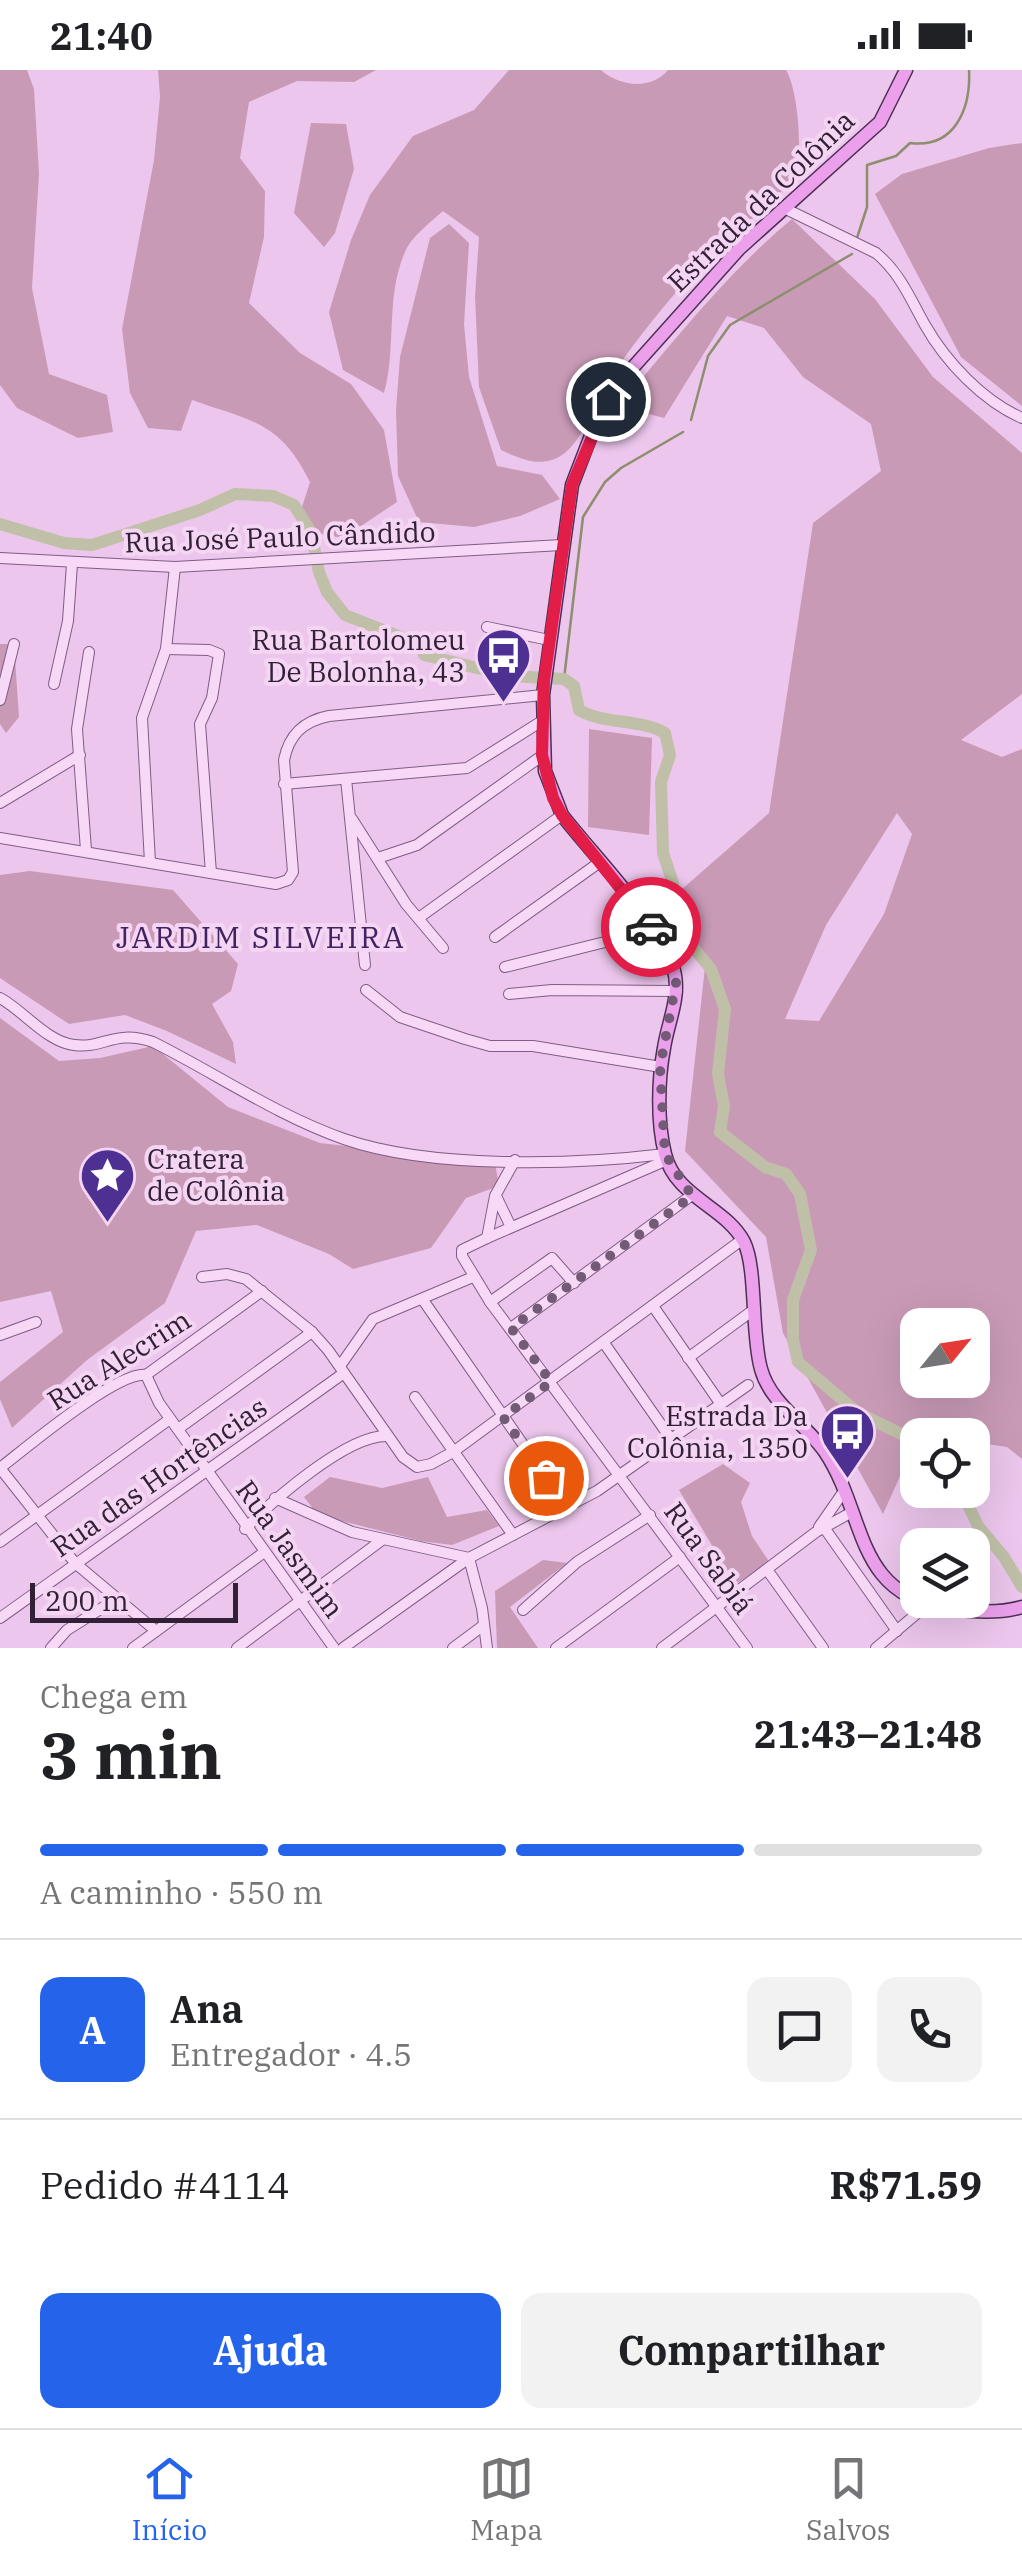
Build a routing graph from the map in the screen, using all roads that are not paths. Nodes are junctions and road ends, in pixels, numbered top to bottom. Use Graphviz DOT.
graph roads {
  1 [pos="906,70"];
  2 [pos="784,208"];
  3 [pos="1022,418"];
  4 [pos="562,545"];
  5 [pos="0,558"];
  6 [pos="72,564"];
  7 [pos="176,568"];
  8 [pos="487,627"];
  9 [pos="549,640"];
  10 [pos="14,644"];
  11 [pos="166,649"];
  12 [pos="89,652"];
  13 [pos="544,681"];
  14 [pos="54,684"];
  15 [pos="0,700"];
  16 [pos="542,720"];
  17 [pos="80,755"];
  18 [pos="542,755"];
  19 [pos="346,779"];
  20 [pos="284,784"];
  21 [pos="0,803"];
  22 [pos="562,815"];
  23 [pos="352,818"];
  24 [pos="0,838"];
  25 [pos="86,850"];
  26 [pos="378,858"];
  27 [pos="150,862"];
  28 [pos="600,862"];
  29 [pos="211,872"];
  30 [pos="420,917"];
  31 [pos="652,930"];
  32 [pos="495,937"];
  33 [pos="444,948"];
  34 [pos="365,965"];
  35 [pos="505,967"];
  36 [pos="366,990"];
  37 [pos="677,991"];
  38 [pos="509,994"];
  39 [pos="0,998"];
  40 [pos="660,1067"];
  41 [pos="666,1157"];
  42 [pos="516,1160"];
  43 [pos="495,1196"];
  44 [pos="692,1196"];
  45 [pos="512,1227"];
  46 [pos="487,1238"];
  47 [pos="743,1239"];
  48 [pos="202,1277"];
  49 [pos="473,1277"];
  50 [pos="574,1283"];
  51 [pos="262,1291"];
  52 [pos="423,1300"];
  53 [pos="490,1302"];
  54 [pos="653,1306"];
  55 [pos="752,1311"];
  56 [pos="36,1322"];
  57 [pos="511,1328"];
  58 [pos="312,1332"];
  59 [pos="0,1334"];
  60 [pos="604,1343"];
  61 [pos="688,1358"];
  62 [pos="759,1361"];
  63 [pos="342,1370"];
  64 [pos="146,1375"];
  65 [pos="551,1382"];
  66 [pos="748,1385"];
  67 [pos="774,1395"];
  68 [pos="415,1398"];
  69 [pos="720,1404"];
  70 [pos="503,1417"];
  71 [pos="170,1419"];
  72 [pos="178,1430"];
  73 [pos="386,1436"];
  74 [pos="671,1440"];
  75 [pos="453,1452"];
  76 [pos="0,1468"];
  77 [pos="206,1470"];
  78 [pos="620,1475"];
  79 [pos="844,1491"];
  80 [pos="275,1498"];
  81 [pos="568,1508"];
  82 [pos="852,1512"];
  83 [pos="650,1515"];
  84 [pos="37,1517"];
  85 [pos="246,1528"];
  86 [pos="820,1528"];
  87 [pos="513,1534"];
  88 [pos="382,1540"];
  89 [pos="0,1542"];
  90 [pos="866,1551"];
  91 [pos="264,1553"];
  92 [pos="844,1556"];
  93 [pos="680,1557"];
  94 [pos="469,1558"];
  95 [pos="75,1563"];
  96 [pos="768,1571"];
  97 [pos="900,1591"];
  98 [pos="118,1598"];
  99 [pos="300,1604"];
  100 [pos="718,1607"];
  101 [pos="1022,1607"];
  102 [pos="523,1610"];
  103 [pos="990,1612"];
  104 [pos="0,1618"];
  105 [pos="912,1618"];
  106 [pos="484,1626"];
  107 [pos="156,1630"];
  108 [pos="897,1631"];
  109 [pos="52,1648"];
  110 [pos="134,1648"];
  111 [pos="237,1648"];
  112 [pos="334,1648"];
  113 [pos="344,1648"];
  114 [pos="453,1648"];
  115 [pos="487,1648"];
  116 [pos="556,1648"];
  117 [pos="662,1648"];
  118 [pos="748,1648"];
  119 [pos="823,1648"];
  120 [pos="876,1648"];
  1 -- 2 [label="main road, Estrada da Colônia"];
  2 -- 3 [label="street"];
  2 -- 4 [label="main road, Estrada da Colônia"];
  4 -- 7 [label="street, Rua José Paulo Cândido"];
  4 -- 9 [label="main road, Estrada da Colônia"];
  5 -- 6 [label="street, Rua José Paulo Cândido"];
  6 -- 7 [label="street, Rua José Paulo Cândido"];
  6 -- 14 [label="street"];
  7 -- 11 [label="street"];
  8 -- 9 [label="street"];
  9 -- 13 [label="main road, Estrada da Colônia"];
  10 -- 15 [label="street"];
  11 -- 27 [label="street"];
  11 -- 29 [label="street"];
  12 -- 17 [label="street"];
  13 -- 16 [label="main road, Estrada da Colônia"];
  13 -- 20 [label="street"];
  16 -- 18 [label="main road, Estrada da Colônia"];
  16 -- 19 [label="street"];
  17 -- 21 [label="street"];
  17 -- 25 [label="street"];
  18 -- 22 [label="main road, Estrada da Colônia"];
  18 -- 26 [label="street"];
  19 -- 20 [label="street"];
  19 -- 23 [label="street"];
  20 -- 29 [label="street"];
  22 -- 28 [label="main road, Estrada da Colônia"];
  22 -- 30 [label="street"];
  23 -- 26 [label="street"];
  23 -- 34 [label="street"];
  24 -- 25 [label="street"];
  25 -- 27 [label="street"];
  26 -- 30 [label="street"];
  27 -- 29 [label="street"];
  28 -- 31 [label="main road, Estrada da Colônia"];
  28 -- 32 [label="street"];
  30 -- 33 [label="street"];
  31 -- 35 [label="street"];
  31 -- 37 [label="main road, Estrada da Colônia"];
  36 -- 40 [label="street"];
  37 -- 38 [label="street"];
  37 -- 40 [label="main road"];
  39 -- 42 [label="street"];
  40 -- 41 [label="main road"];
  41 -- 42 [label="street"];
  41 -- 44 [label="main road"];
  41 -- 45 [label="street"];
  42 -- 43 [label="street"];
  43 -- 45 [label="street"];
  43 -- 46 [label="street"];
  44 -- 47 [label="main road"];
  44 -- 50 [label="street"];
  45 -- 46 [label="street"];
  46 -- 49 [label="street, Rua Sabiá"];
  47 -- 54 [label="street"];
  47 -- 55 [label="main road"];
  48 -- 51 [label="street"];
  49 -- 52 [label="street"];
  49 -- 53 [label="street, Rua Sabiá"];
  50 -- 53 [label="street"];
  50 -- 57 [label="street"];
  51 -- 58 [label="street"];
  51 -- 64 [label="street, Rua Alecrim"];
  52 -- 63 [label="street"];
  52 -- 70 [label="street"];
  53 -- 57 [label="street, Rua Sabiá"];
  54 -- 60 [label="street"];
  54 -- 61 [label="street"];
  55 -- 61 [label="street"];
  55 -- 62 [label="main road"];
  56 -- 59 [label="street"];
  57 -- 65 [label="street, Rua Sabiá"];
  58 -- 63 [label="street"];
  58 -- 72 [label="street"];
  60 -- 65 [label="street"];
  60 -- 74 [label="street"];
  61 -- 69 [label="street"];
  62 -- 66 [label="street"];
  62 -- 67 [label="main road"];
  63 -- 73 [label="street"];
  63 -- 77 [label="street, Rua das Hortências"];
  64 -- 71 [label="street, Rua Jasmim"];
  64 -- 76 [label="street, Rua Alecrim"];
  65 -- 70 [label="street"];
  65 -- 78 [label="street, Rua Sabiá"];
  66 -- 67 [label="street"];
  66 -- 69 [label="street"];
  67 -- 79 [label="main road"];
  68 -- 75 [label="street"];
  69 -- 74 [label="street"];
  70 -- 75 [label="street"];
  70 -- 81 [label="street"];
  71 -- 72 [label="street, Rua Jasmim"];
  71 -- 84 [label="street"];
  72 -- 77 [label="street, Rua Jasmim"];
  73 -- 75 [label="street"];
  73 -- 80 [label="street"];
  74 -- 78 [label="street"];
  75 -- 87 [label="street"];
  76 -- 84 [label="street"];
  77 -- 85 [label="street, Rua Jasmim"];
  77 -- 95 [label="street, Rua das Hortências"];
  78 -- 81 [label="street"];
  78 -- 83 [label="street, Rua Sabiá"];
  79 -- 82 [label="main road"];
  79 -- 86 [label="street"];
  80 -- 85 [label="street"];
  80 -- 88 [label="street"];
  81 -- 87 [label="street"];
  82 -- 86 [label="street"];
  82 -- 90 [label="main road"];
  83 -- 93 [label="street, Rua Sabiá"];
  83 -- 102 [label="street"];
  84 -- 89 [label="street"];
  84 -- 95 [label="street"];
  85 -- 91 [label="street, Rua Jasmim"];
  86 -- 92 [label="street"];
  86 -- 96 [label="street"];
  87 -- 94 [label="street"];
  88 -- 94 [label="street"];
  88 -- 99 [label="street"];
  90 -- 92 [label="street"];
  90 -- 97 [label="main road"];
  91 -- 99 [label="street, Rua Jasmim"];
  91 -- 107 [label="street"];
  92 -- 108 [label="street"];
  93 -- 100 [label="street, Rua Sabiá"];
  93 -- 116 [label="street"];
  94 -- 106 [label="street"];
  94 -- 113 [label="street"];
  95 -- 98 [label="street"];
  95 -- 104 [label="street, Rua das Hortências"];
  96 -- 100 [label="street"];
  96 -- 119 [label="street"];
  98 -- 107 [label="street"];
  98 -- 109 [label="street"];
  99 -- 111 [label="street"];
  99 -- 112 [label="street, Rua Jasmim"];
  100 -- 117 [label="street"];
  100 -- 118 [label="street, Rua Sabiá"];
  101 -- 103 [label="main road"];
  105 -- 108 [label="street"];
  106 -- 114 [label="street"];
  106 -- 115 [label="street"];
  107 -- 110 [label="street"];
  108 -- 120 [label="street"];
}
